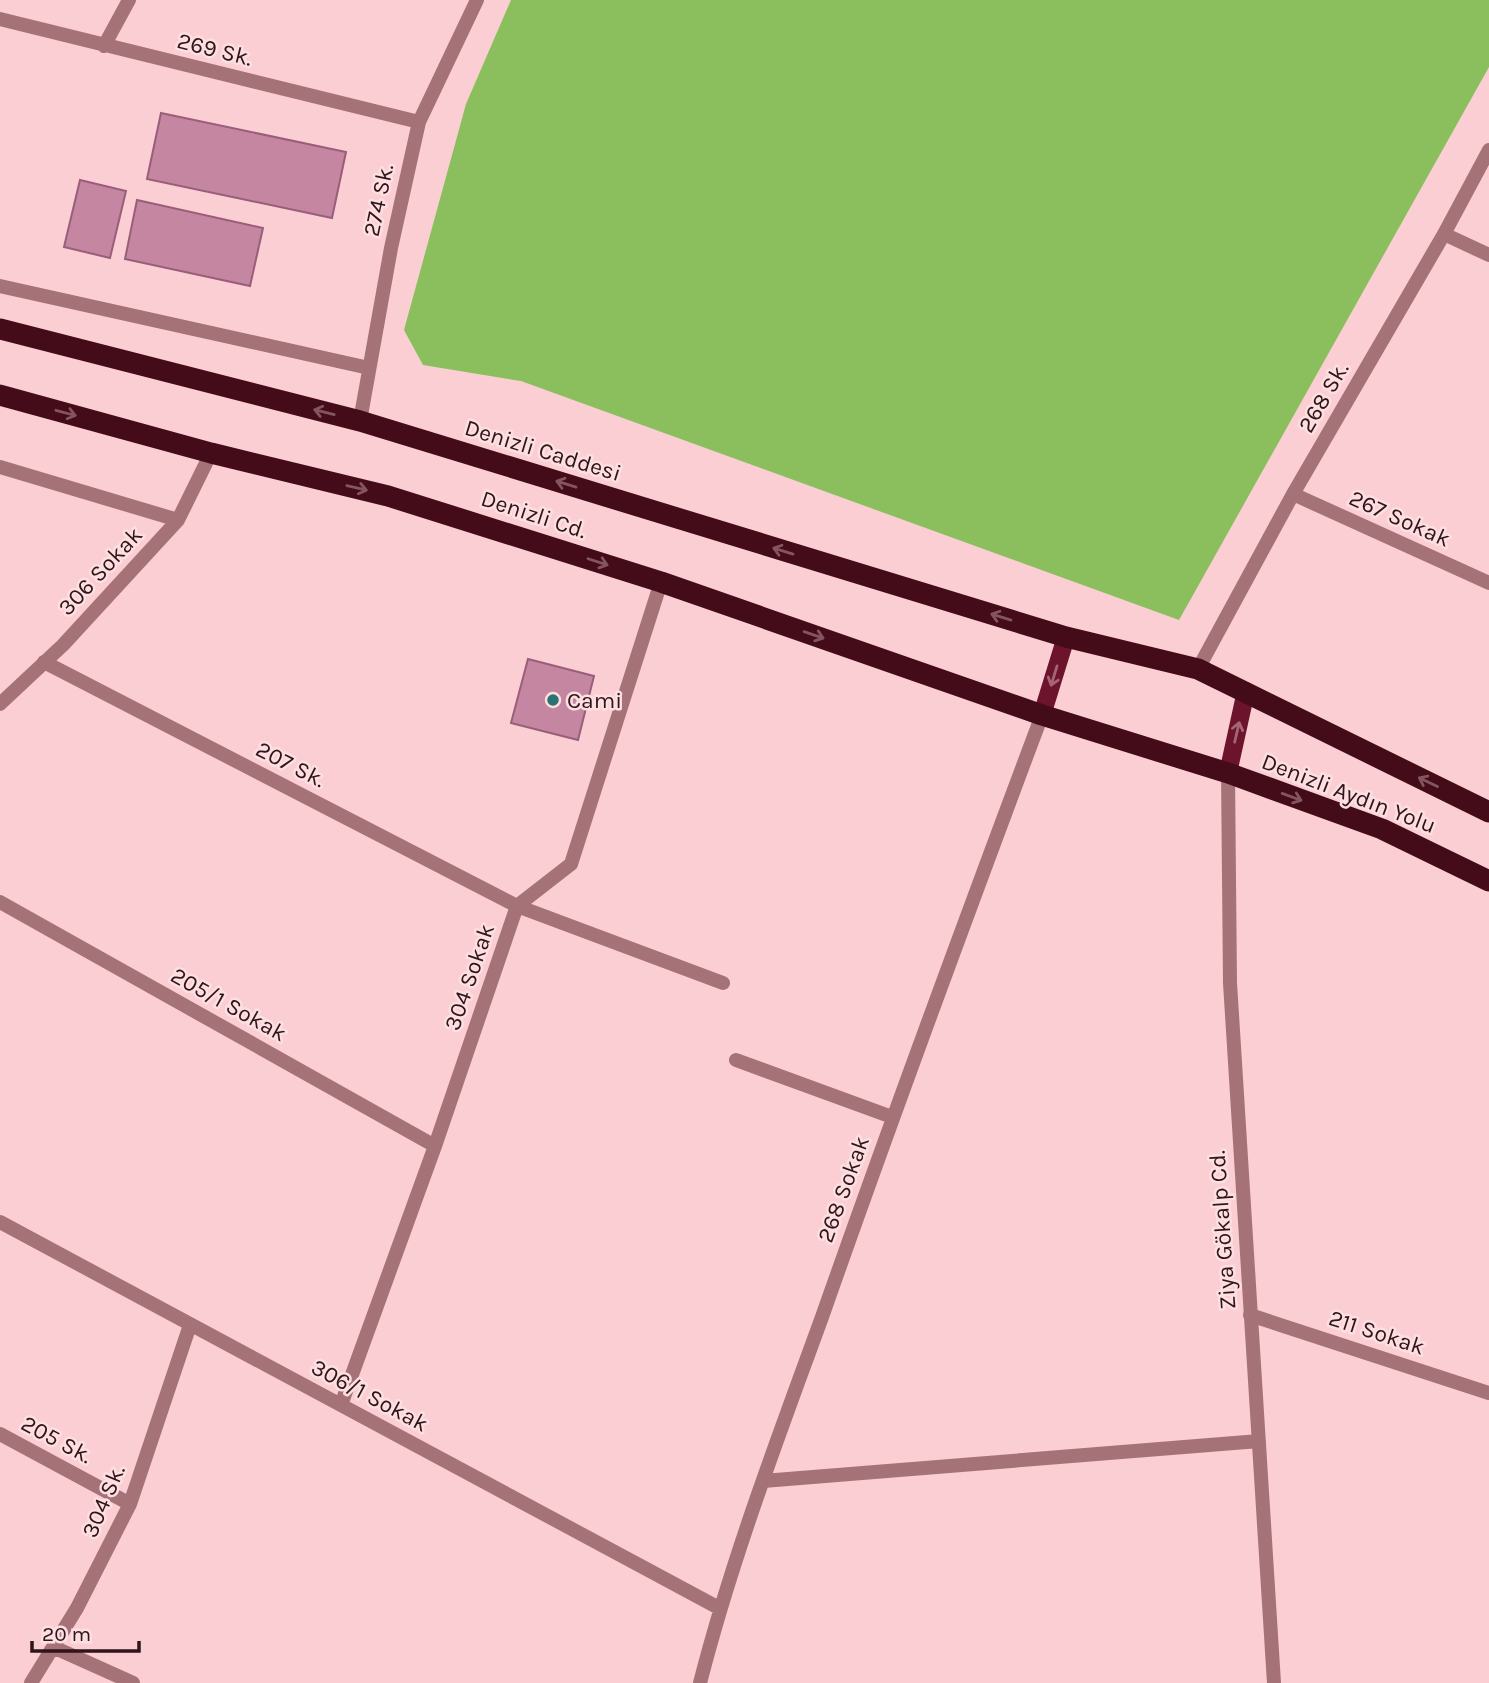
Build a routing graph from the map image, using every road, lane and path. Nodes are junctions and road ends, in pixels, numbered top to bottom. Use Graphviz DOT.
graph roads {
  1 [pos="129,0"];
  2 [pos="477,0"];
  3 [pos="0,19"];
  4 [pos="104,46"];
  5 [pos="419,122"];
  6 [pos="1489,150"];
  7 [pos="1444,234"];
  8 [pos="1489,255"];
  9 [pos="0,286"];
  10 [pos="0,329"];
  11 [pos="369,368"];
  12 [pos="0,396"];
  13 [pos="360,421"];
  14 [pos="211,453"];
  15 [pos="0,467"];
  16 [pos="1293,494"];
  17 [pos="178,520"];
  18 [pos="661,582"];
  19 [pos="1489,583"];
  20 [pos="1066,637"];
  21 [pos="44,662"];
  22 [pos="1198,669"];
  23 [pos="1246,691"];
  24 [pos="0,704"];
  25 [pos="1042,715"];
  26 [pos="1228,774"];
  27 [pos="1489,812"];
  28 [pos="1489,881"];
  29 [pos="0,902"];
  30 [pos="517,906"];
  31 [pos="723,983"];
  32 [pos="736,1060"];
  33 [pos="892,1117"];
  34 [pos="435,1146"];
  35 [pos="0,1222"];
  36 [pos="1250,1315"];
  37 [pos="190,1325"];
  38 [pos="1489,1394"];
  39 [pos="341,1405"];
  40 [pos="0,1434"];
  41 [pos="1259,1441"];
  42 [pos="763,1481"];
  43 [pos="130,1504"];
  44 [pos="719,1608"];
  45 [pos="53,1647"];
  46 [pos="31,1683"];
  47 [pos="133,1683"];
  48 [pos="700,1683"];
  49 [pos="1274,1683"];
  1 -- 4 [label="street"];
  2 -- 5 [label="street, 274 Sk."];
  3 -- 4 [label="street, 269 Sk."];
  4 -- 5 [label="street, 269 Sk."];
  5 -- 11 [label="street, 274 Sk."];
  6 -- 7 [label="street, 268 Sk."];
  7 -- 8 [label="street"];
  7 -- 16 [label="street, 268 Sk."];
  9 -- 11 [label="street"];
  13 -- 10 [label="highway, Denizli Caddesi, one-way"];
  11 -- 13 [label="street, 274 Sk."];
  12 -- 14 [label="highway, Denizli Cd., one-way"];
  20 -- 13 [label="highway, Denizli Caddesi, one-way"];
  14 -- 17 [label="street, 306 Sokak"];
  14 -- 18 [label="highway, Denizli Cd., one-way"];
  15 -- 17 [label="street"];
  16 -- 19 [label="street, 267 Sokak"];
  16 -- 22 [label="street, 268 Sk."];
  17 -- 21 [label="street, 306 Sokak"];
  18 -- 25 [label="highway, Denizli Cd., one-way"];
  18 -- 30 [label="street, 304 Sokak"];
  20 -- 22 [label="highway, Denizli Caddesi"];
  20 -- 25 [label="main road, one-way"];
  21 -- 24 [label="street, 306 Sokak"];
  21 -- 30 [label="street, 207 Sk."];
  22 -- 23 [label="highway, Denizli Aydın Yolu"];
  26 -- 23 [label="main road, one-way"];
  27 -- 23 [label="highway, Denizli Aydın Yolu, one-way"];
  25 -- 26 [label="highway, Denizli Aydın Yolu"];
  25 -- 33 [label="street, 268 Sokak"];
  26 -- 28 [label="highway, Denizli Aydın Yolu, one-way"];
  26 -- 36 [label="street, Ziya Gökalp Cd."];
  29 -- 34 [label="street, 205/1 Sokak"];
  30 -- 31 [label="street, 207 Sk."];
  30 -- 34 [label="street, 304 Sokak"];
  32 -- 33 [label="street"];
  33 -- 42 [label="street, 268 Sokak"];
  34 -- 39 [label="street, 304 Sokak"];
  35 -- 37 [label="street, 306/1 Sokak"];
  36 -- 38 [label="street, 211 Sokak"];
  36 -- 41 [label="street, Ziya Gökalp Cd."];
  37 -- 39 [label="street, 306/1 Sokak"];
  37 -- 43 [label="street, 304 Sk."];
  39 -- 44 [label="street, 306/1 Sokak"];
  40 -- 43 [label="street, 205 Sk."];
  41 -- 42 [label="street"];
  41 -- 49 [label="street, Ziya Gökalp Cd."];
  42 -- 44 [label="street, 268 Sokak"];
  43 -- 45 [label="street, 304 Sk."];
  44 -- 48 [label="street, 268 Sokak"];
  45 -- 46 [label="street, 304 Sk."];
  45 -- 47 [label="street"];
}
